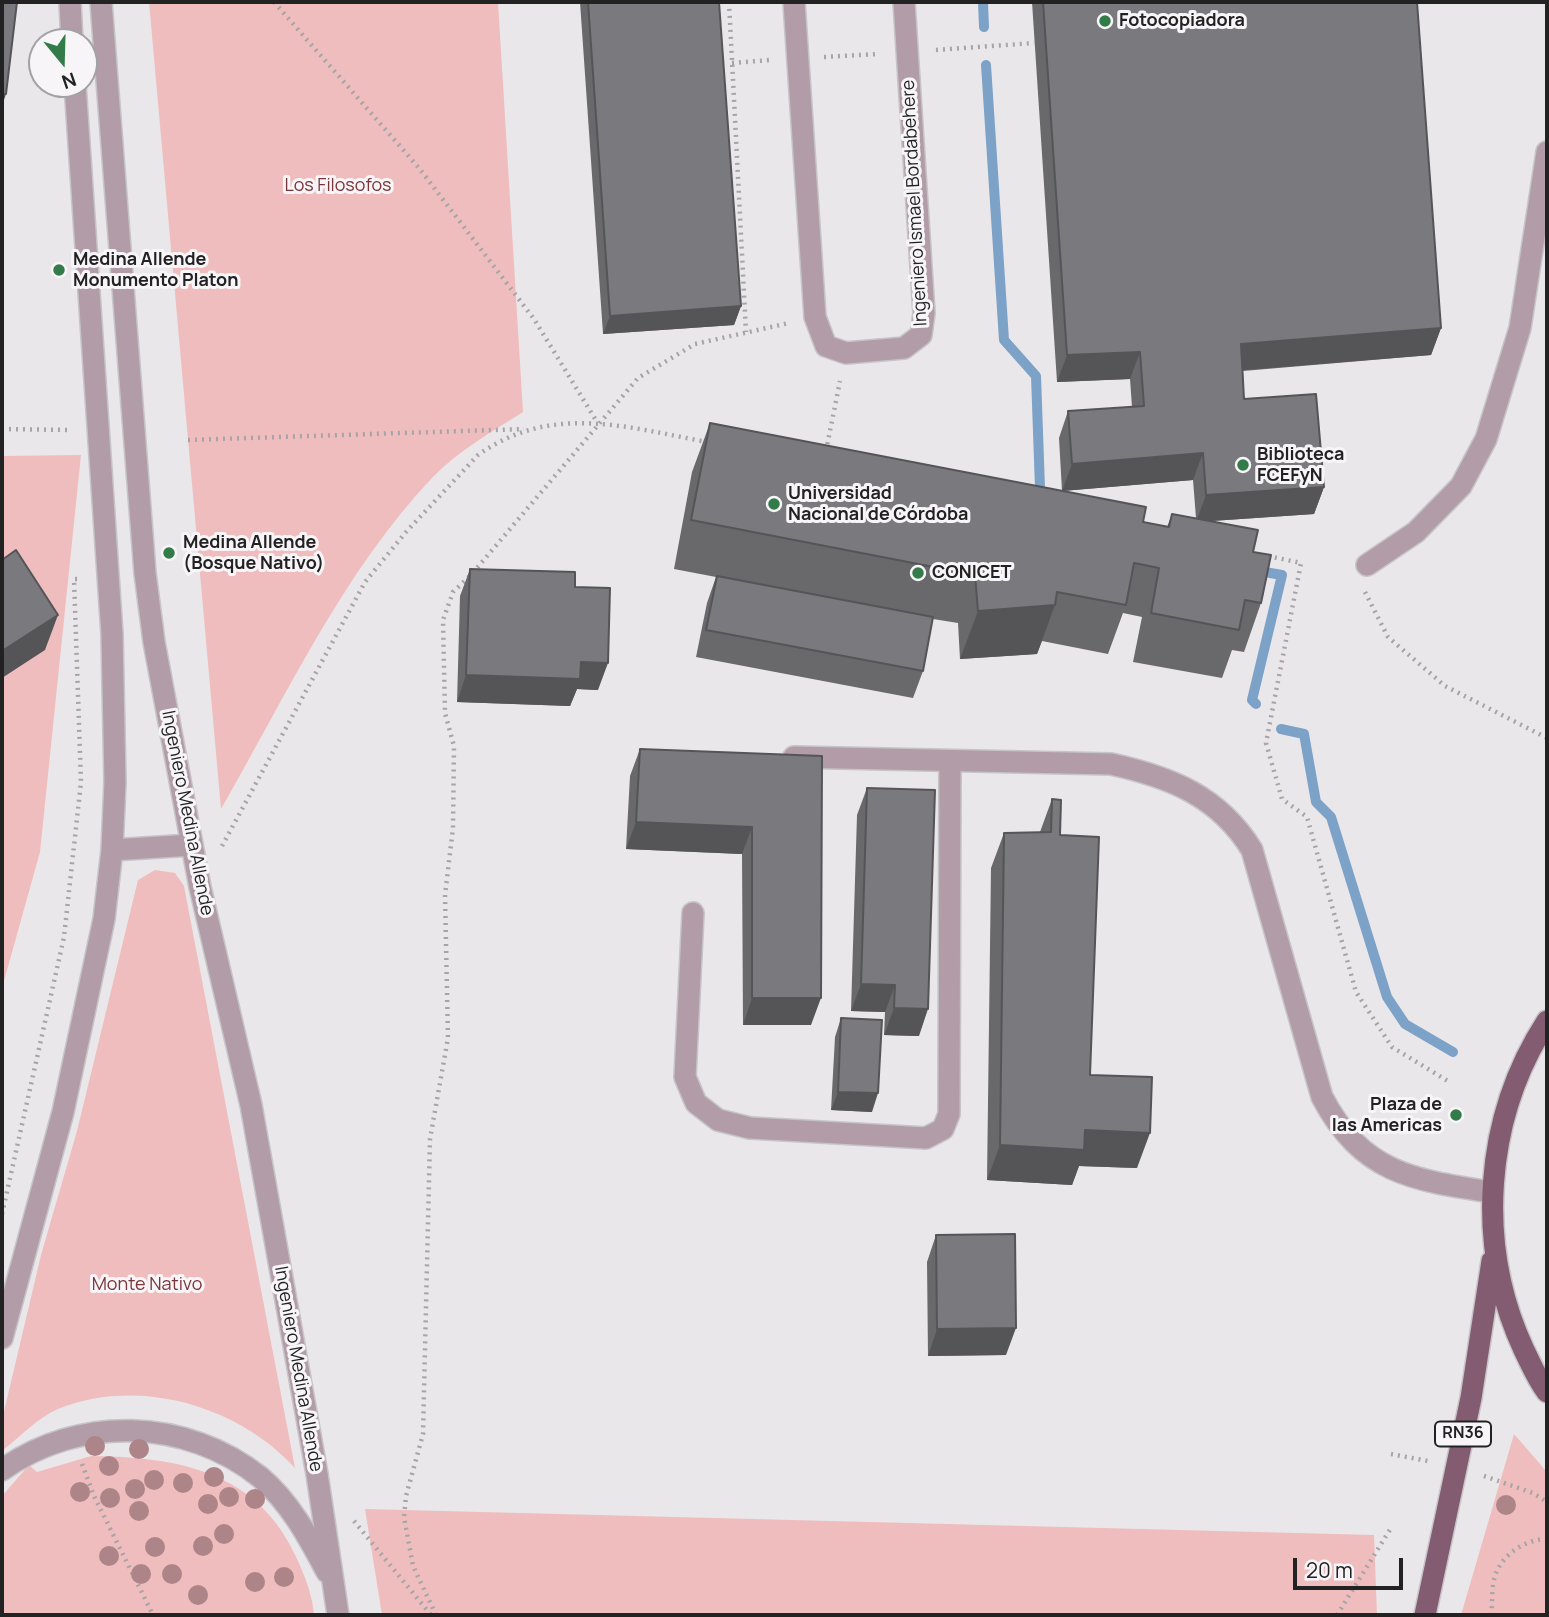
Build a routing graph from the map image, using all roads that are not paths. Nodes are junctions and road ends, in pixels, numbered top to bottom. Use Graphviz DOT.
graph roads {
  1 [pos="70,2"];
  2 [pos="101,2"];
  3 [pos="794,2"];
  4 [pos="904,2"];
  5 [pos="71,28"];
  6 [pos="76,98"];
  7 [pos="1547,152"];
  8 [pos="1367,565"];
  9 [pos="776,757"];
  10 [pos="950,761"];
  11 [pos="192,845"];
  12 [pos="113,850"];
  13 [pos="693,913"];
  14 [pos="1547,1021"];
  15 [pos="1491,1192"];
  16 [pos="1493,1252"];
  17 [pos="2,1338"];
  18 [pos="1547,1392"];
  19 [pos="2,1469"];
  20 [pos="334,1587"];
  21 [pos="338,1615"];
  22 [pos="1425,1615"];
  1 -- 5 [label="street"];
  2 -- 11 [label="street, Ingeniero Medina Allende"];
  3 -- 4 [label="street, Ingeniero Ismael Bordabehere"];
  6 -- 12 [label="street"];
  7 -- 8 [label="street"];
  9 -- 10 [label="street"];
  10 -- 13 [label="street"];
  10 -- 15 [label="street"];
  11 -- 12 [label="street"];
  11 -- 20 [label="street, Ingeniero Medina Allende"];
  12 -- 17 [label="street"];
  14 -- 15 [label="main road, RN36"];
  15 -- 16 [label="main road, RN36"];
  16 -- 18 [label="main road, RN36"];
  16 -- 22 [label="main road, RN36"];
  19 -- 20 [label="street"];
  20 -- 21 [label="street, Ingeniero Medina Allende"];
}
